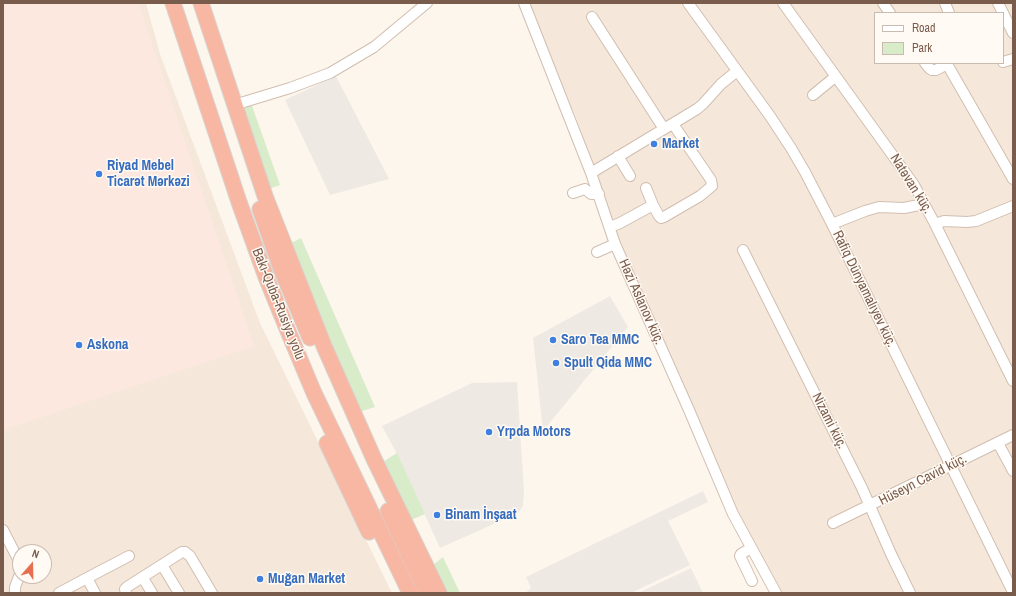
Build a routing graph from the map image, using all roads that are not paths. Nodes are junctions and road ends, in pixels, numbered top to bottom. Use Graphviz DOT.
graph roads {
  1 [pos="162,3"];
  2 [pos="173,3"];
  3 [pos="191,3"];
  4 [pos="201,3"];
  5 [pos="427,3"];
  6 [pos="524,3"];
  7 [pos="688,3"];
  8 [pos="783,3"];
  9 [pos="883,3"];
  10 [pos="998,3"];
  11 [pos="889,12"];
  12 [pos="1002,12"];
  13 [pos="1004,15"];
  14 [pos="592,18"];
  15 [pos="1013,33"];
  16 [pos="926,64"];
  17 [pos="947,64"];
  18 [pos="737,71"];
  19 [pos="836,77"];
  20 [pos="812,95"];
  21 [pos="234,105"];
  22 [pos="674,124"];
  23 [pos="664,129"];
  24 [pos="618,156"];
  25 [pos="591,173"];
  26 [pos="630,176"];
  27 [pos="1013,179"];
  28 [pos="646,188"];
  29 [pos="573,193"];
  30 [pos="599,194"];
  31 [pos="924,204"];
  32 [pos="653,205"];
  33 [pos="1013,206"];
  34 [pos="832,224"];
  35 [pos="935,224"];
  36 [pos="610,227"];
  37 [pos="615,244"];
  38 [pos="743,250"];
  39 [pos="597,252"];
  40 [pos="1013,381"];
  41 [pos="1013,436"];
  42 [pos="998,443"];
  43 [pos="952,466"];
  44 [pos="1013,471"];
  45 [pos="871,506"];
  46 [pos="833,524"];
  47 [pos="3,530"];
  48 [pos="12,547"];
  49 [pos="751,548"];
  50 [pos="129,556"];
  51 [pos="162,565"];
  52 [pos="87,578"];
  53 [pos="143,578"];
  54 [pos="752,581"];
  55 [pos="1013,592"];
  56 [pos="59,593"];
  57 [pos="95,593"];
  58 [pos="126,593"];
  59 [pos="152,593"];
  60 [pos="179,593"];
  61 [pos="212,593"];
  62 [pos="399,593"];
  63 [pos="410,593"];
  64 [pos="427,593"];
  65 [pos="439,593"];
  66 [pos="776,593"];
  67 [pos="910,593"];
  1 -- 62 [label="highway"];
  2 -- 63 [label="highway, Bakı-Quba-Rusiya yolu"];
  3 -- 64 [label="highway, Bakı-Quba-Rusiya yolu"];
  4 -- 21 [label="highway"];
  5 -- 21 [label="street"];
  6 -- 25 [label="street, Həzi Aslanov küç."];
  7 -- 18 [label="street, Rafiq Dünyamalıyev küç."];
  8 -- 19 [label="street, Natəvan küç."];
  9 -- 11 [label="street"];
  10 -- 12 [label="street"];
  13 -- 15 [label="street"];
  14 -- 23 [label="street"];
  16 -- 17 [label="street"];
  17 -- 27 [label="street"];
  18 -- 22 [label="street"];
  18 -- 34 [label="street, Rafiq Dünyamalıyev küç."];
  19 -- 20 [label="street"];
  19 -- 31 [label="street, Natəvan küç."];
  21 -- 65 [label="highway"];
  22 -- 23 [label="street"];
  22 -- 32 [label="street"];
  23 -- 24 [label="street"];
  24 -- 25 [label="street"];
  24 -- 26 [label="street"];
  25 -- 30 [label="street, Həzi Aslanov küç."];
  28 -- 32 [label="street"];
  29 -- 30 [label="street"];
  30 -- 36 [label="street, Həzi Aslanov küç."];
  31 -- 34 [label="street"];
  31 -- 35 [label="street, Natəvan küç."];
  32 -- 36 [label="street"];
  33 -- 35 [label="street"];
  34 -- 43 [label="street, Rafiq Dünyamalıyev küç."];
  35 -- 40 [label="street, Natəvan küç."];
  36 -- 37 [label="street, Həzi Aslanov küç."];
  37 -- 39 [label="street"];
  37 -- 49 [label="street, Həzi Aslanov küç."];
  38 -- 45 [label="street, Nizami küç."];
  41 -- 42 [label="street, Hüseyn Cavid küç."];
  42 -- 43 [label="street, Hüseyn Cavid küç."];
  42 -- 44 [label="street"];
  43 -- 45 [label="street, Hüseyn Cavid küç."];
  43 -- 55 [label="street, Rafiq Dünyamalıyev küç."];
  45 -- 46 [label="street, Hüseyn Cavid küç."];
  45 -- 67 [label="street, Nizami küç."];
  47 -- 48 [label="street"];
  49 -- 54 [label="street"];
  49 -- 66 [label="street, Həzi Aslanov küç."];
  50 -- 52 [label="street"];
  51 -- 53 [label="street"];
  51 -- 60 [label="street"];
  51 -- 61 [label="street"];
  52 -- 56 [label="street"];
  52 -- 57 [label="street"];
  53 -- 58 [label="street"];
  53 -- 59 [label="street"];
}
